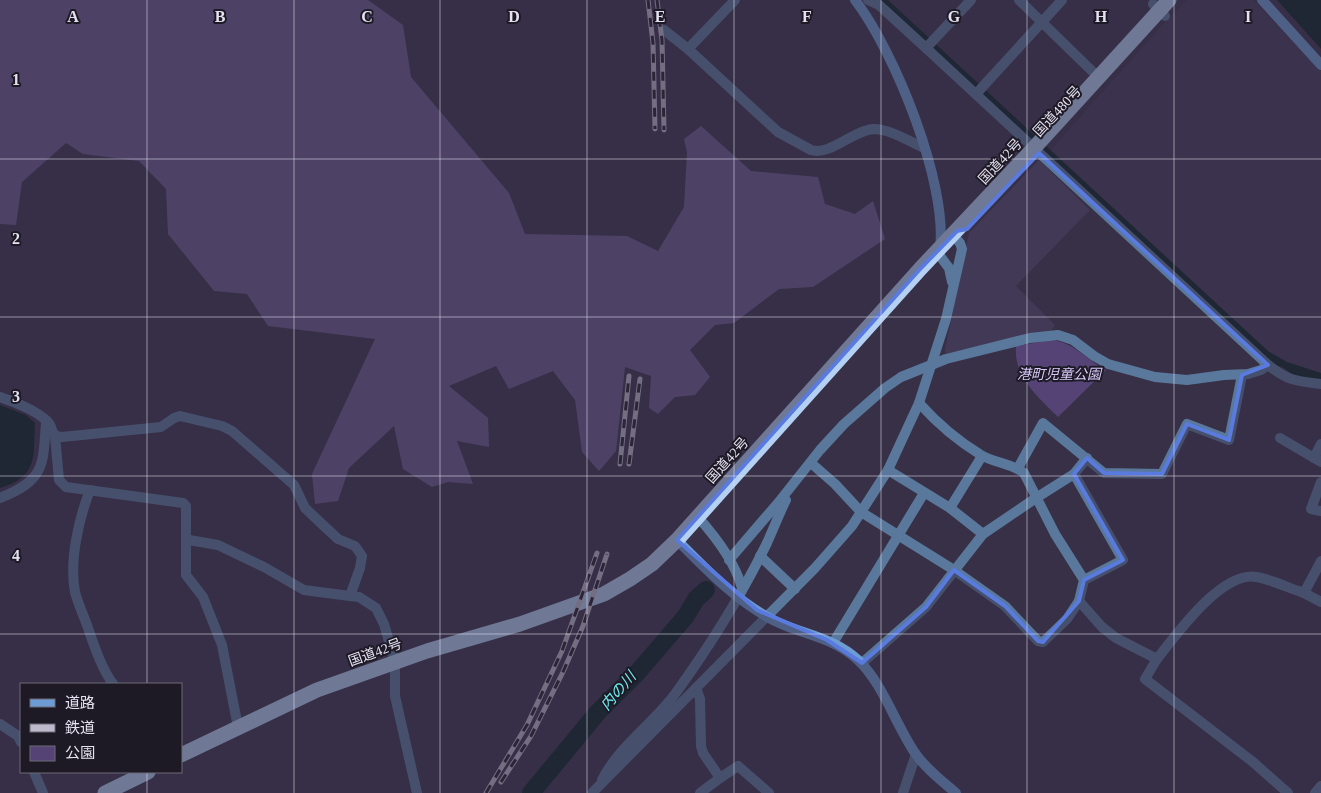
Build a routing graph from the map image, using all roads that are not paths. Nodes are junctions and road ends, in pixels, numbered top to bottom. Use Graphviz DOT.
graph roads {
  1 [pos="735,0"];
  2 [pos="860,0"];
  3 [pos="972,0"];
  4 [pos="1019,0"];
  5 [pos="1062,0"];
  6 [pos="1169,0"];
  7 [pos="1180,0"];
  8 [pos="1262,0"];
  9 [pos="1150,3"];
  10 [pos="1165,16"];
  11 [pos="1042,22"];
  12 [pos="664,30"];
  13 [pos="688,48"];
  14 [pos="926,48"];
  15 [pos="1321,64"];
  16 [pos="1092,71"];
  17 [pos="976,94"];
  18 [pos="924,148"];
  19 [pos="1034,148"];
  20 [pos="940,213"];
  21 [pos="955,233"];
  22 [pos="940,249"];
  23 [pos="952,290"];
  24 [pos="932,364"];
  25 [pos="1268,365"];
  26 [pos="1242,375"];
  27 [pos="1321,384"];
  28 [pos="0,397"];
  29 [pos="919,403"];
  30 [pos="46,420"];
  31 [pos="55,436"];
  32 [pos="1280,438"];
  33 [pos="1321,444"];
  34 [pos="982,456"];
  35 [pos="1087,458"];
  36 [pos="1318,460"];
  37 [pos="811,463"];
  38 [pos="1018,468"];
  39 [pos="888,470"];
  40 [pos="1074,474"];
  41 [pos="1321,482"];
  42 [pos="794,485"];
  43 [pos="90,490"];
  44 [pos="924,493"];
  45 [pos="0,498"];
  46 [pos="1036,498"];
  47 [pos="950,508"];
  48 [pos="1321,511"];
  49 [pos="861,512"];
  50 [pos="697,516"];
  51 [pos="984,534"];
  52 [pos="898,536"];
  53 [pos="186,537"];
  54 [pos="677,540"];
  55 [pos="760,556"];
  56 [pos="729,560"];
  57 [pos="1321,561"];
  58 [pos="954,570"];
  59 [pos="1084,580"];
  60 [pos="795,589"];
  61 [pos="740,592"];
  62 [pos="1304,594"];
  63 [pos="350,596"];
  64 [pos="1079,601"];
  65 [pos="1321,602"];
  66 [pos="767,617"];
  67 [pos="833,643"];
  68 [pos="1156,660"];
  69 [pos="395,662"];
  70 [pos="862,663"];
  71 [pos="111,683"];
  72 [pos="696,688"];
  73 [pos="0,724"];
  74 [pos="238,727"];
  75 [pos="20,740"];
  76 [pos="916,754"];
  77 [pos="182,755"];
  78 [pos="34,773"];
  79 [pos="143,773"];
  80 [pos="720,778"];
  81 [pos="1321,786"];
  82 [pos="595,790"];
  83 [pos="43,793"];
  84 [pos="105,793"];
  85 [pos="417,793"];
  86 [pos="700,793"];
  87 [pos="769,793"];
  88 [pos="903,793"];
  89 [pos="956,793"];
  90 [pos="1288,793"];
  91 [pos="1315,793"];
  1 -- 13 [label="street"];
  2 -- 14 [label="street"];
  2 -- 18 [label="street"];
  3 -- 14 [label="street"];
  4 -- 11 [label="street"];
  5 -- 11 [label="street"];
  6 -- 19 [label="highway, 国道42号"];
  7 -- 10 [label="highway, 国道480号"];
  8 -- 15 [label="street"];
  9 -- 10 [label="street"];
  9 -- 16 [label="highway, 国道480号"];
  10 -- 19 [label="highway, 国道480号"];
  11 -- 16 [label="street"];
  11 -- 17 [label="street"];
  12 -- 13 [label="street"];
  13 -- 18 [label="street"];
  14 -- 17 [label="street"];
  16 -- 19 [label="highway, 国道480号"];
  17 -- 19 [label="street"];
  18 -- 20 [label="street"];
  19 -- 21 [label="highway, 国道42号"];
  19 -- 25 [label="street"];
  20 -- 21 [label="street"];
  20 -- 22 [label="street"];
  21 -- 22 [label="highway, 国道42号"];
  21 -- 23 [label="street"];
  22 -- 23 [label="street"];
  22 -- 50 [label="highway, 国道42号"];
  23 -- 24 [label="street"];
  24 -- 26 [label="street"];
  24 -- 29 [label="street"];
  24 -- 37 [label="street"];
  25 -- 26 [label="street"];
  25 -- 27 [label="street"];
  26 -- 35 [label="street"];
  28 -- 30 [label="street"];
  29 -- 34 [label="street"];
  29 -- 39 [label="street"];
  30 -- 31 [label="street"];
  30 -- 45 [label="street"];
  31 -- 43 [label="street"];
  31 -- 63 [label="street"];
  32 -- 36 [label="street"];
  33 -- 36 [label="street"];
  34 -- 38 [label="street"];
  34 -- 47 [label="street"];
  35 -- 38 [label="street"];
  35 -- 40 [label="street"];
  37 -- 42 [label="street"];
  37 -- 49 [label="street"];
  38 -- 46 [label="street"];
  39 -- 44 [label="street"];
  39 -- 49 [label="street"];
  40 -- 46 [label="street"];
  40 -- 59 [label="street"];
  41 -- 48 [label="street"];
  42 -- 55 [label="street"];
  42 -- 56 [label="street"];
  43 -- 53 [label="street"];
  43 -- 71 [label="street"];
  44 -- 47 [label="street"];
  44 -- 52 [label="street"];
  46 -- 51 [label="street"];
  46 -- 59 [label="street"];
  47 -- 51 [label="street"];
  49 -- 52 [label="street"];
  49 -- 60 [label="street"];
  50 -- 54 [label="highway, 国道42号"];
  50 -- 56 [label="street"];
  51 -- 58 [label="street"];
  52 -- 58 [label="street"];
  52 -- 67 [label="street"];
  53 -- 63 [label="street"];
  53 -- 74 [label="street"];
  54 -- 61 [label="street"];
  54 -- 69 [label="highway, 国道42号"];
  55 -- 60 [label="street"];
  55 -- 61 [label="street"];
  56 -- 61 [label="street"];
  57 -- 62 [label="street"];
  58 -- 64 [label="street"];
  58 -- 70 [label="street"];
  59 -- 64 [label="street"];
  60 -- 66 [label="street"];
  61 -- 66 [label="street"];
  61 -- 82 [label="street"];
  62 -- 65 [label="street"];
  62 -- 68 [label="street"];
  63 -- 69 [label="street"];
  64 -- 68 [label="street"];
  66 -- 67 [label="street"];
  66 -- 72 [label="street"];
  67 -- 70 [label="street"];
  68 -- 90 [label="street"];
  69 -- 74 [label="highway, 国道42号"];
  69 -- 85 [label="street"];
  70 -- 76 [label="street"];
  72 -- 80 [label="street"];
  72 -- 82 [label="street"];
  73 -- 75 [label="street"];
  74 -- 77 [label="highway, 国道42号"];
  76 -- 88 [label="street"];
  76 -- 89 [label="street"];
  78 -- 83 [label="street"];
  79 -- 84 [label="highway"];
  80 -- 86 [label="street"];
  80 -- 87 [label="street"];
  81 -- 91 [label="street"];
}
